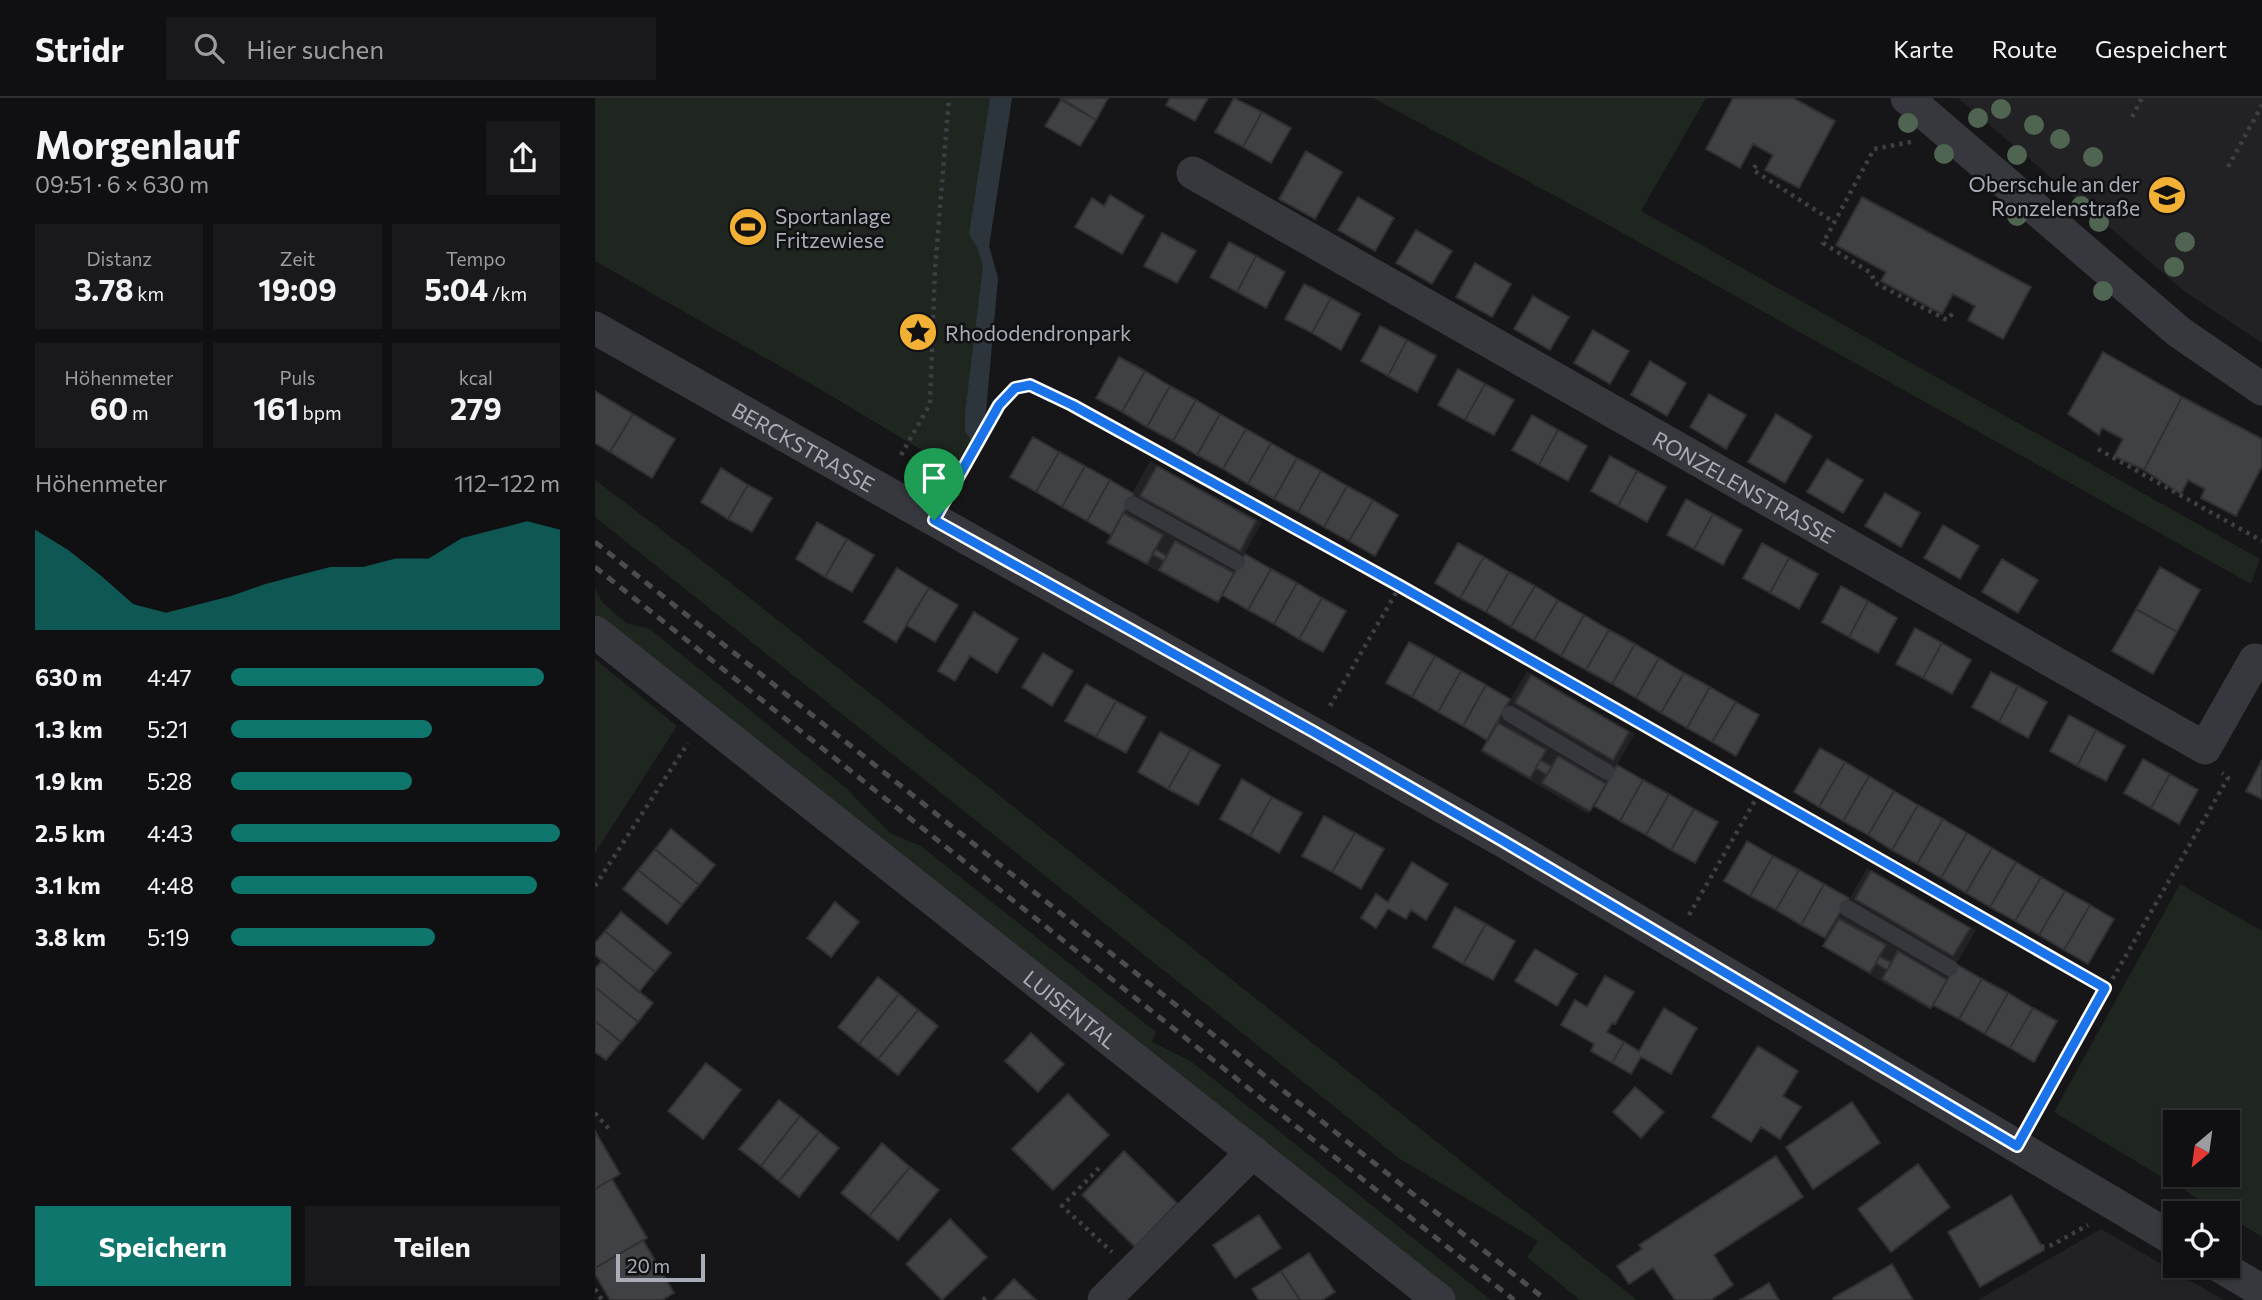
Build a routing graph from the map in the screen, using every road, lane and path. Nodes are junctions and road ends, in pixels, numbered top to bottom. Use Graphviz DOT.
graph roads {
  1 [pos="950,98"];
  2 [pos="1907,98"];
  3 [pos="2142,98"];
  4 [pos="2262,104"];
  5 [pos="2132,117"];
  6 [pos="1950,135"];
  7 [pos="1756,165"];
  8 [pos="2228,167"];
  9 [pos="1193,173"];
  10 [pos="1834,222"];
  11 [pos="1953,313"];
  12 [pos="595,328"];
  13 [pos="2262,389"];
  14 [pos="2098,449"];
  15 [pos="901,455"];
  16 [pos="1132,504"];
  17 [pos="934,520"];
  18 [pos="2262,541"];
  19 [pos="1237,562"];
  20 [pos="1400,586"];
  21 [pos="595,632"];
  22 [pos="2260,657"];
  23 [pos="1510,714"];
  24 [pos="704,718"];
  25 [pos="1314,732"];
  26 [pos="2205,748"];
  27 [pos="1607,772"];
  28 [pos="1760,792"];
  29 [pos="595,886"];
  30 [pos="1847,908"];
  31 [pos="1674,941"];
  32 [pos="1950,968"];
  33 [pos="2105,988"];
  34 [pos="595,1113"];
  35 [pos="610,1130"];
  36 [pos="2017,1146"];
  37 [pos="1253,1152"];
  38 [pos="1099,1168"];
  39 [pos="2119,1207"];
  40 [pos="2163,1233"];
  41 [pos="2041,1247"];
  42 [pos="1133,1272"];
  43 [pos="2240,1278"];
  44 [pos="595,1289"];
  45 [pos="2262,1291"];
  46 [pos="989,1294"];
  47 [pos="602,1300"];
  48 [pos="983,1300"];
  49 [pos="1104,1300"];
  50 [pos="1439,1300"];
  1 -- 15 [label="path"];
  2 -- 6 [label="street"];
  3 -- 5 [label="path"];
  4 -- 8 [label="path"];
  6 -- 10 [label="path"];
  6 -- 13 [label="street"];
  7 -- 10 [label="path"];
  9 -- 26 [label="street, RONZELENSTRASSE"];
  10 -- 11 [label="path"];
  12 -- 17 [label="street, BERCKSTRASSE"];
  14 -- 18 [label="path"];
  16 -- 19 [label="lane"];
  17 -- 20 [label="path"];
  17 -- 25 [label="street, BERCKSTRASSE"];
  20 -- 25 [label="path"];
  20 -- 28 [label="path"];
  21 -- 24 [label="street, LUISENTAL"];
  22 -- 26 [label="street"];
  23 -- 27 [label="lane"];
  24 -- 29 [label="path"];
  24 -- 37 [label="street, LUISENTAL"];
  25 -- 31 [label="street, BERCKSTRASSE"];
  26 -- 33 [label="path"];
  28 -- 31 [label="path"];
  28 -- 33 [label="path"];
  30 -- 32 [label="lane"];
  31 -- 36 [label="street, BERCKSTRASSE"];
  33 -- 36 [label="path"];
  34 -- 35 [label="path"];
  36 -- 39 [label="street, BERCKSTRASSE"];
  37 -- 42 [label="street"];
  37 -- 50 [label="street, LUISENTAL"];
  38 -- 42 [label="path"];
  39 -- 40 [label="street, BERCKSTRASSE"];
  39 -- 41 [label="path"];
  42 -- 49 [label="street"];
  43 -- 45 [label="street"];
  44 -- 47 [label="path"];
  46 -- 48 [label="path"];
}
